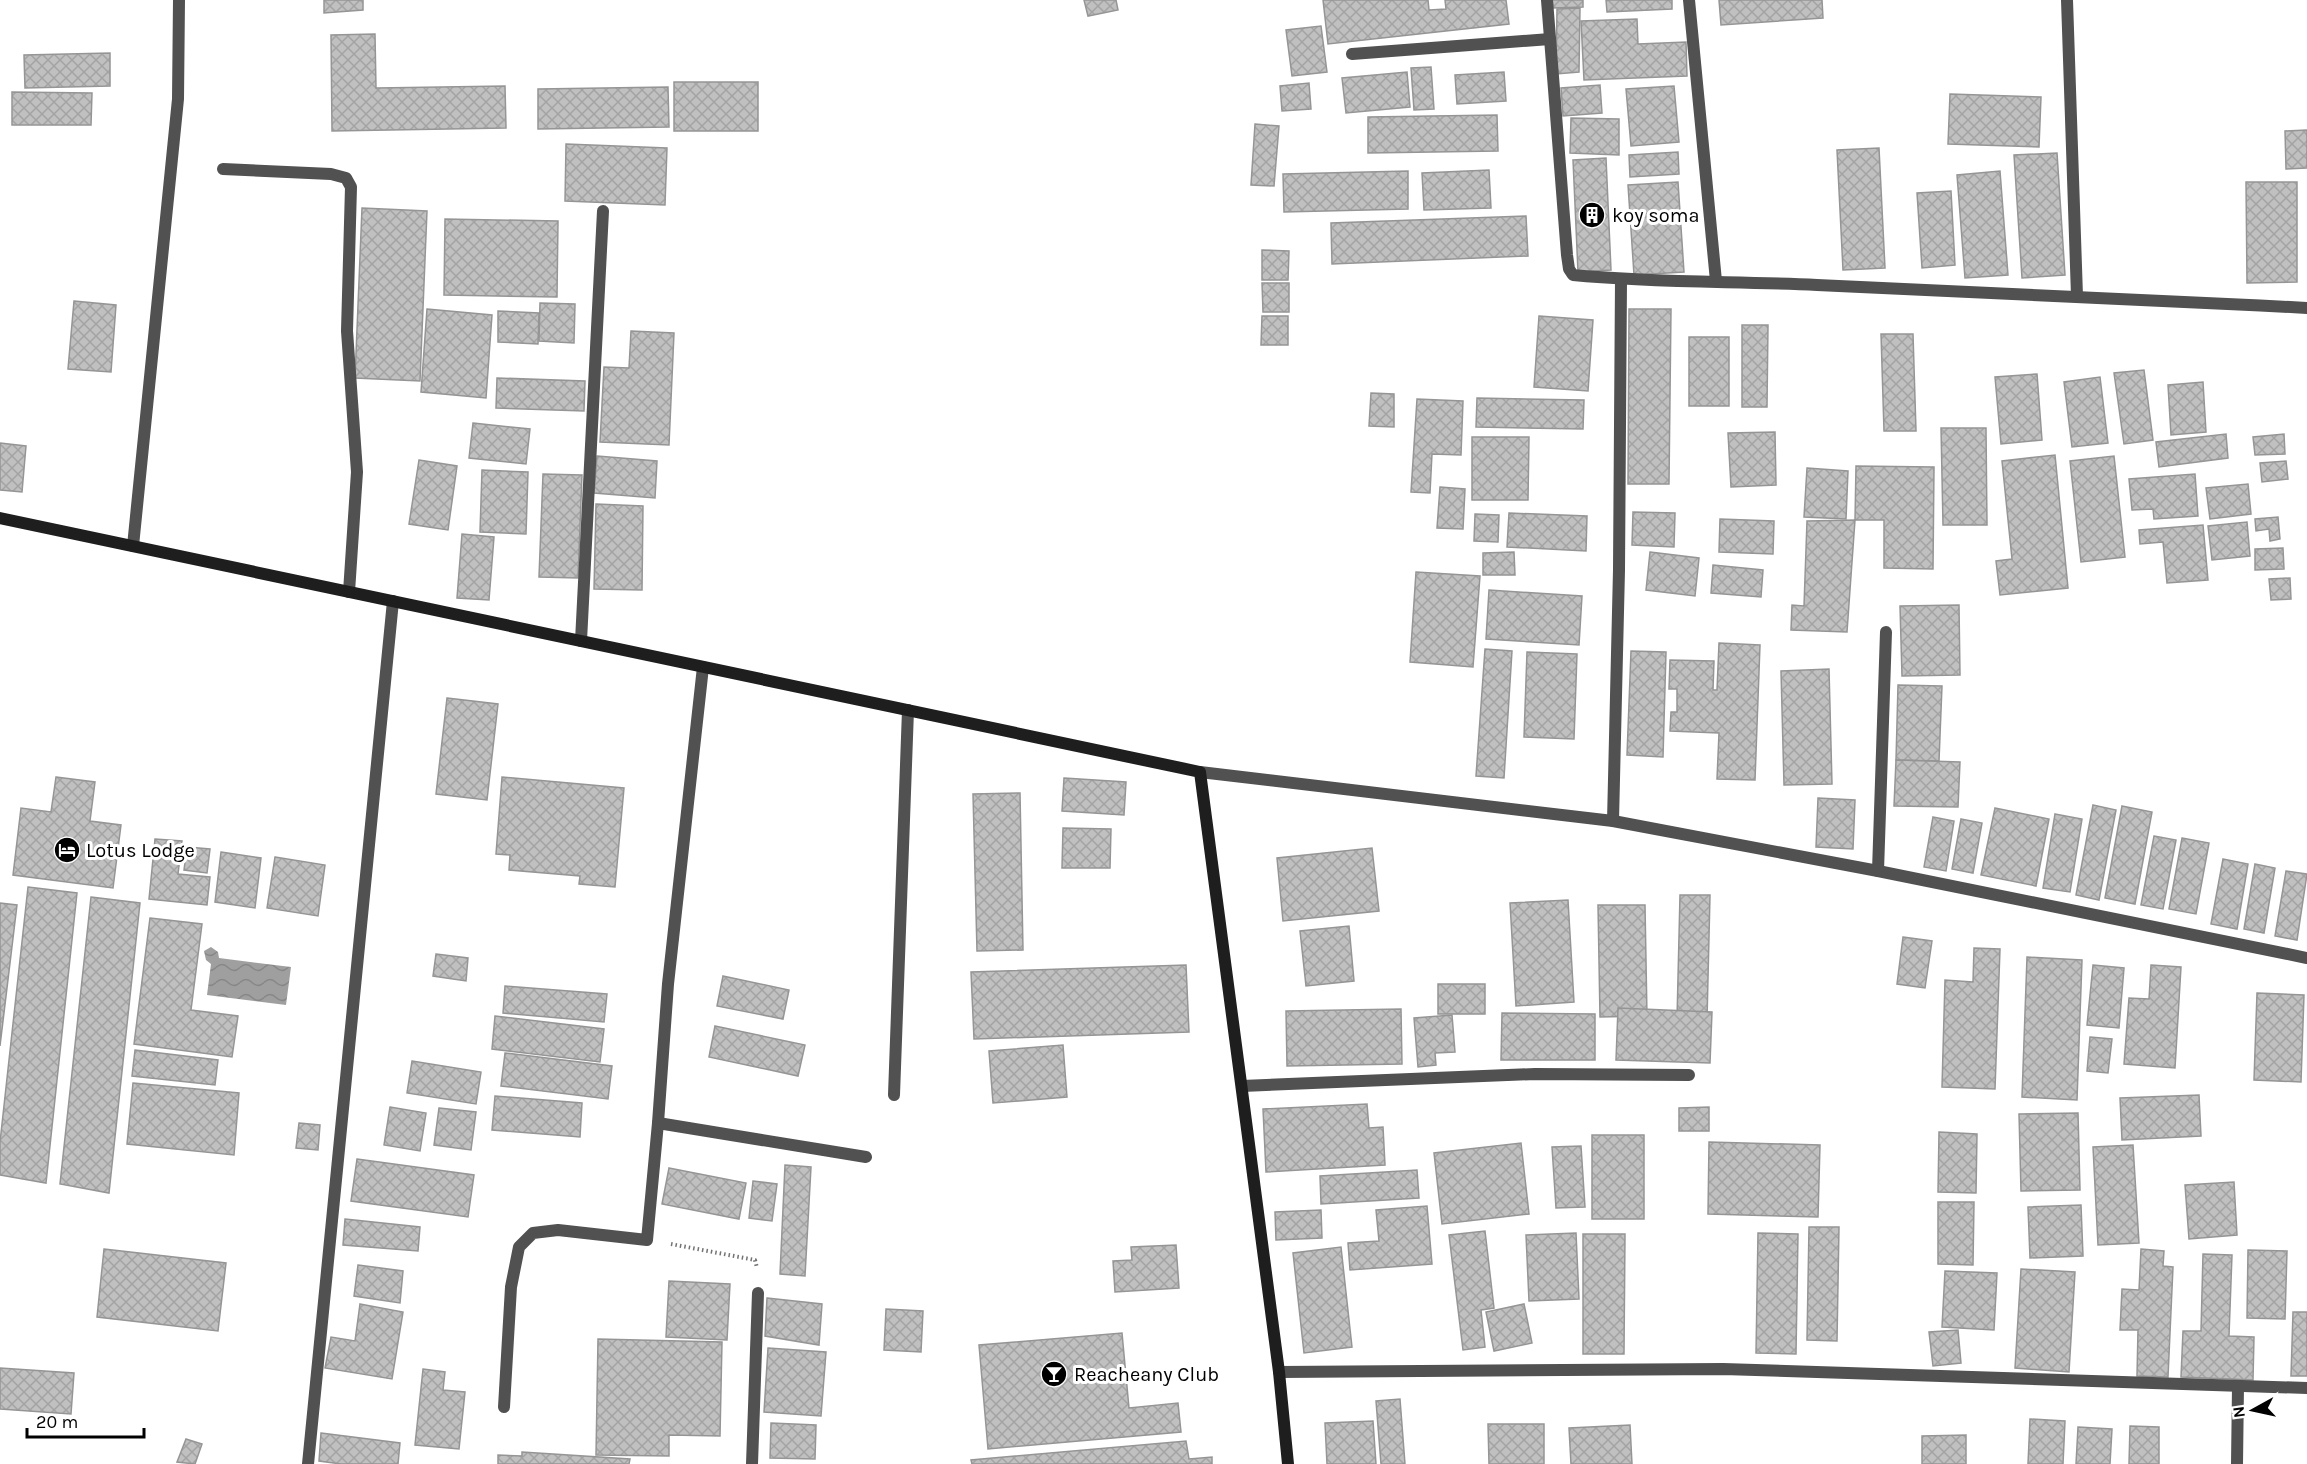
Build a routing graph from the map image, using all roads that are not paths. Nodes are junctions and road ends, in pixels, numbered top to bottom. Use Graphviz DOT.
graph roads {
  1 [pos="179,0"];
  2 [pos="1547,0"];
  3 [pos="1689,0"];
  4 [pos="2067,0"];
  5 [pos="1550,39"];
  6 [pos="1353,54"];
  7 [pos="223,169"];
  8 [pos="603,211"];
  9 [pos="1621,280"];
  10 [pos="1716,280"];
  11 [pos="2077,296"];
  12 [pos="2307,308"];
  13 [pos="0,518"];
  14 [pos="133,546"];
  15 [pos="350,592"];
  16 [pos="393,601"];
  17 [pos="1886,632"];
  18 [pos="581,641"];
  19 [pos="704,667"];
  20 [pos="908,711"];
  21 [pos="1200,772"];
  22 [pos="1613,821"];
  23 [pos="1878,871"];
  24 [pos="2307,958"];
  25 [pos="1689,1075"];
  26 [pos="1242,1086"];
  27 [pos="894,1095"];
  28 [pos="658,1124"];
  29 [pos="866,1157"];
  30 [pos="758,1293"];
  31 [pos="1279,1372"];
  32 [pos="2238,1386"];
  33 [pos="2307,1388"];
  34 [pos="504,1407"];
  35 [pos="308,1464"];
  36 [pos="752,1464"];
  37 [pos="1288,1464"];
  38 [pos="2237,1464"];
  1 -- 14 [label="street"];
  2 -- 5 [label="street"];
  3 -- 10 [label="street"];
  4 -- 11 [label="street"];
  5 -- 6 [label="street"];
  5 -- 9 [label="street"];
  7 -- 15 [label="street"];
  8 -- 18 [label="street"];
  9 -- 10 [label="street"];
  9 -- 22 [label="street"];
  10 -- 11 [label="street"];
  11 -- 12 [label="street"];
  13 -- 14 [label="street"];
  14 -- 15 [label="street"];
  15 -- 16 [label="street"];
  16 -- 18 [label="street"];
  16 -- 35 [label="street"];
  17 -- 23 [label="street"];
  18 -- 19 [label="street"];
  19 -- 20 [label="street"];
  19 -- 28 [label="street"];
  20 -- 21 [label="street"];
  20 -- 27 [label="street"];
  21 -- 22 [label="street"];
  21 -- 26 [label="street"];
  22 -- 23 [label="street"];
  23 -- 24 [label="street"];
  25 -- 26 [label="street"];
  26 -- 31 [label="street"];
  28 -- 29 [label="street"];
  28 -- 34 [label="street"];
  30 -- 36 [label="street"];
  31 -- 32 [label="street"];
  31 -- 37 [label="street"];
  32 -- 33 [label="street"];
  32 -- 38 [label="street"];
}
